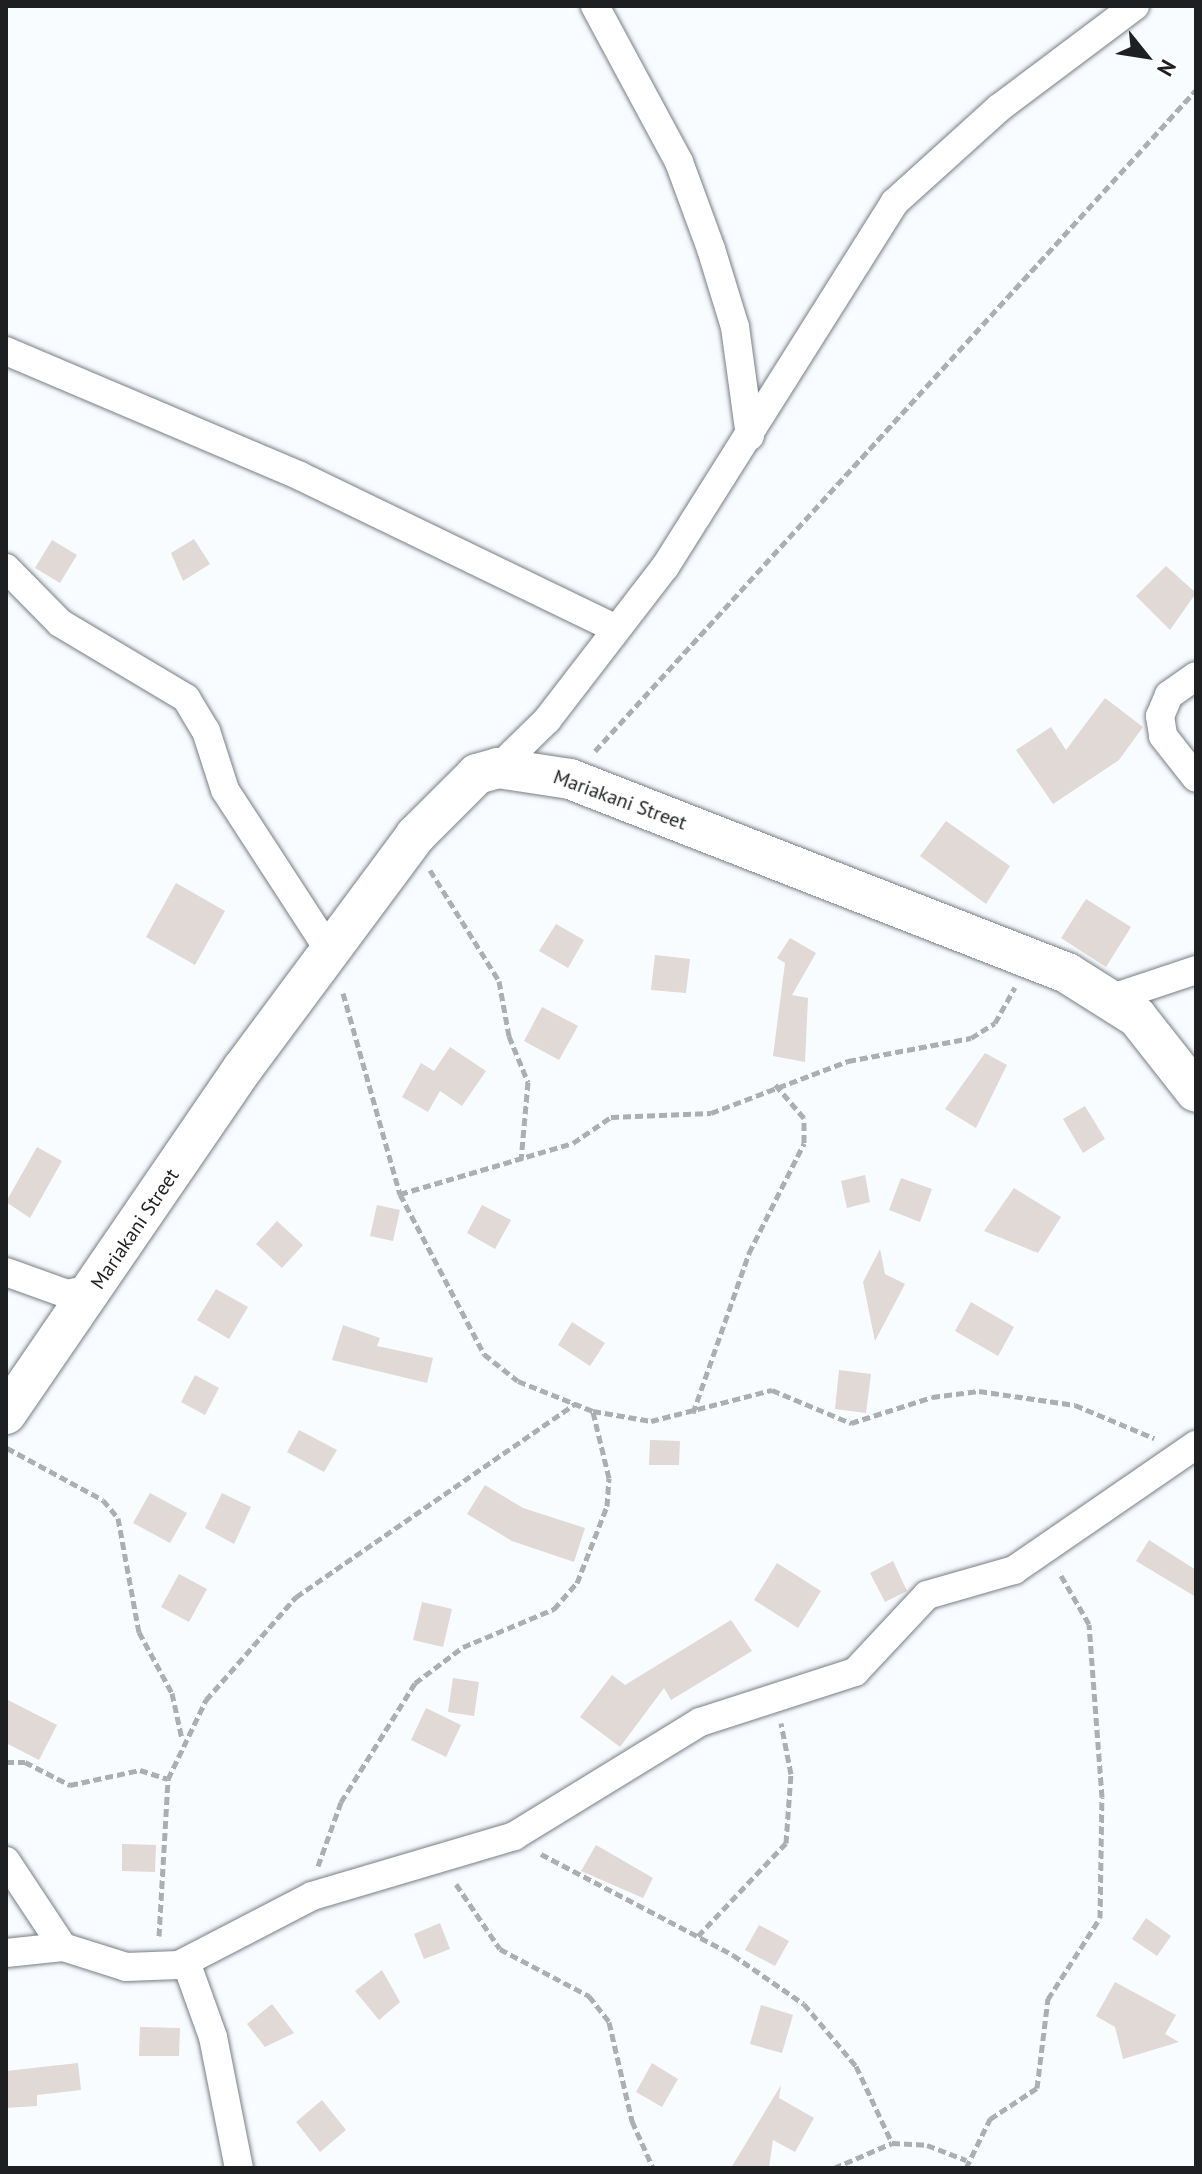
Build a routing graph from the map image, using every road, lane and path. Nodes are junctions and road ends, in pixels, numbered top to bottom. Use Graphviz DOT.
graph roads {
  1 [pos="595,6"];
  2 [pos="1135,6"];
  3 [pos="1196,90"];
  4 [pos="6,351"];
  5 [pos="750,436"];
  6 [pos="6,568"];
  7 [pos="616,629"];
  8 [pos="1196,676"];
  9 [pos="498,768"];
  10 [pos="1196,778"];
  11 [pos="570,779"];
  12 [pos="415,836"];
  13 [pos="1196,949"];
  14 [pos="329,950"];
  15 [pos="1029,957"];
  16 [pos="1184,974"];
  17 [pos="1112,998"];
  18 [pos="774,1083"];
  19 [pos="1196,1092"];
  20 [pos="521,1160"];
  21 [pos="400,1194"];
  22 [pos="6,1272"];
  23 [pos="96,1288"];
  24 [pos="575,1404"];
  25 [pos="593,1411"];
  26 [pos="693,1413"];
  27 [pos="7,1421"];
  28 [pos="1188,1450"];
  29 [pos="1043,1553"];
  30 [pos="787,1691"];
  31 [pos="183,1740"];
  32 [pos="6,1762"];
  33 [pos="168,1779"];
  34 [pos="514,1836"];
  35 [pos="441,1860"];
  36 [pos="6,1861"];
  37 [pos="312,1896"];
  38 [pos="698,1936"];
  39 [pos="63,1947"];
  40 [pos="6,1953"];
  41 [pos="186,1962"];
  42 [pos="158,1969"];
  43 [pos="892,2143"];
  44 [pos="966,2160"];
  45 [pos="239,2168"];
  46 [pos="653,2168"];
  47 [pos="834,2168"];
  48 [pos="966,2168"];
  1 -- 5 [label="street"];
  2 -- 5 [label="street"];
  3 -- 11 [label="path"];
  4 -- 7 [label="street"];
  5 -- 7 [label="street"];
  6 -- 14 [label="street"];
  7 -- 9 [label="street"];
  8 -- 10 [label="street"];
  9 -- 11 [label="street, Mariakani Street"];
  9 -- 12 [label="street, Mariakani Street"];
  11 -- 15 [label="street, Mariakani Street"];
  12 -- 14 [label="street, Mariakani Street"];
  12 -- 20 [label="path"];
  13 -- 16 [label="street"];
  14 -- 21 [label="path"];
  14 -- 23 [label="street, Mariakani Street"];
  15 -- 17 [label="street, Mariakani Street"];
  15 -- 18 [label="path"];
  16 -- 17 [label="street"];
  17 -- 19 [label="street, Mariakani Street"];
  18 -- 20 [label="path"];
  18 -- 26 [label="path"];
  20 -- 21 [label="path"];
  21 -- 24 [label="path"];
  22 -- 23 [label="street"];
  23 -- 27 [label="street, Mariakani Street"];
  24 -- 25 [label="path"];
  24 -- 31 [label="path"];
  25 -- 26 [label="path"];
  25 -- 37 [label="path"];
  26 -- 28 [label="path"];
  27 -- 31 [label="path"];
  28 -- 29 [label="street"];
  29 -- 30 [label="street"];
  29 -- 44 [label="path"];
  30 -- 34 [label="street"];
  30 -- 38 [label="path"];
  31 -- 33 [label="path"];
  32 -- 33 [label="path"];
  33 -- 42 [label="path"];
  34 -- 35 [label="street"];
  34 -- 38 [label="path"];
  35 -- 37 [label="street"];
  35 -- 46 [label="path"];
  36 -- 39 [label="street"];
  37 -- 41 [label="street"];
  38 -- 43 [label="path"];
  39 -- 40 [label="street"];
  39 -- 42 [label="street"];
  41 -- 42 [label="street"];
  41 -- 45 [label="street"];
  43 -- 44 [label="path"];
  43 -- 47 [label="path"];
  44 -- 48 [label="path"];
}
